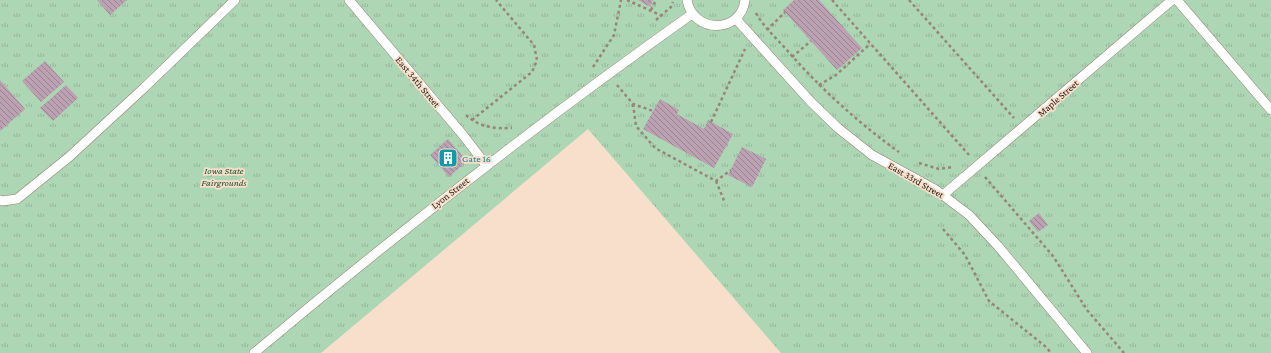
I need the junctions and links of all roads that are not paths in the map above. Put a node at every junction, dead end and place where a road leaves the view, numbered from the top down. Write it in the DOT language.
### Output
graph roads {
  1 [pos="235,0"];
  2 [pos="349,0"];
  3 [pos="687,0"];
  4 [pos="745,0"];
  5 [pos="1172,0"];
  6 [pos="1176,0"];
  7 [pos="692,14"];
  8 [pos="736,18"];
  9 [pos="1271,110"];
  10 [pos="486,165"];
  11 [pos="943,195"];
  12 [pos="0,200"];
  13 [pos="254,353"];
  14 [pos="1086,353"];
  1 -- 12 [label="lane"];
  2 -- 10 [label="lane, East 34th Street"];
  3 -- 7 [label="lane"];
  4 -- 8 [label="lane"];
  5 -- 11 [label="lane, Maple Street"];
  6 -- 9 [label="lane"];
  7 -- 8 [label="lane"];
  7 -- 10 [label="lane, Lyon Street"];
  8 -- 11 [label="lane, East 33rd Street"];
  10 -- 13 [label="lane, Lyon Street"];
  11 -- 14 [label="lane, East 33rd Street"];
}
